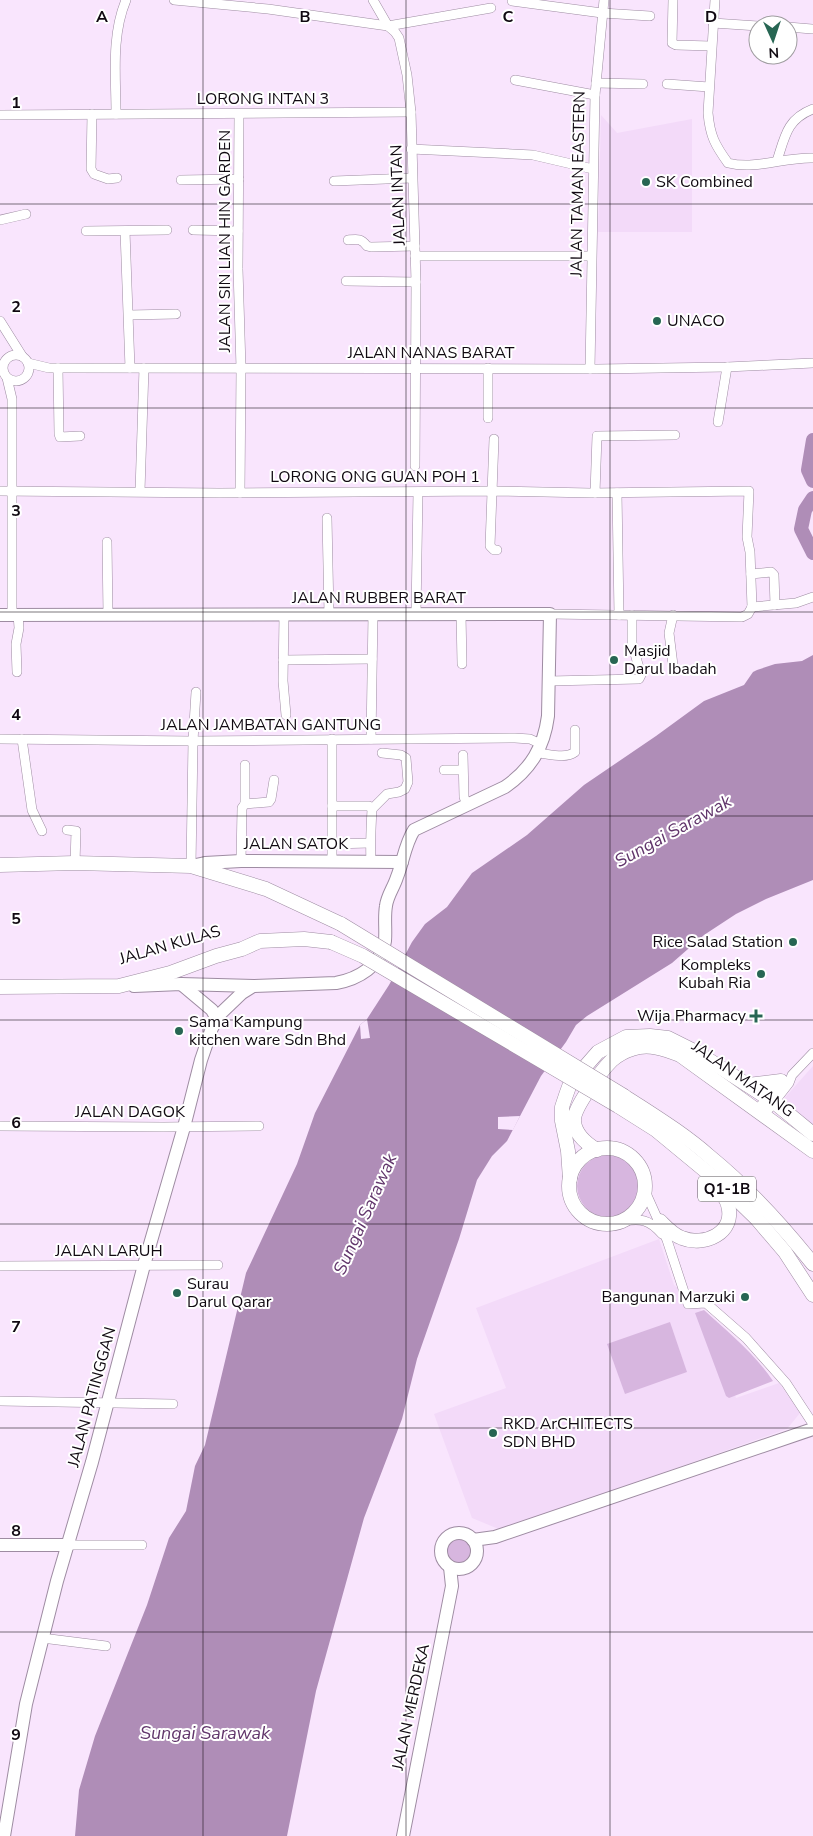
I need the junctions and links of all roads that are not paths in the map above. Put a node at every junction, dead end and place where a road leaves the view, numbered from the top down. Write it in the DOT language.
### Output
graph roads {
  1 [pos="126,0"];
  2 [pos="174,0"];
  3 [pos="373,0"];
  4 [pos="604,0"];
  5 [pos="673,0"];
  6 [pos="715,0"];
  7 [pos="512,1"];
  8 [pos="236,3"];
  9 [pos="491,8"];
  10 [pos="602,12"];
  11 [pos="650,16"];
  12 [pos="713,23"];
  13 [pos="748,25"];
  14 [pos="388,26"];
  15 [pos="798,28"];
  16 [pos="812,29"];
  17 [pos="712,46"];
  18 [pos="515,80"];
  19 [pos="596,83"];
  20 [pos="644,84"];
  21 [pos="667,84"];
  22 [pos="709,87"];
  23 [pos="595,95"];
  24 [pos="813,109"];
  25 [pos="411,112"];
  26 [pos="92,114"];
  27 [pos="116,114"];
  28 [pos="239,114"];
  29 [pos="0,115"];
  30 [pos="411,149"];
  31 [pos="813,158"];
  32 [pos="777,161"];
  33 [pos="593,169"];
  34 [pos="118,178"];
  35 [pos="412,178"];
  36 [pos="181,180"];
  37 [pos="239,180"];
  38 [pos="334,182"];
  39 [pos="26,214"];
  40 [pos="0,220"];
  41 [pos="167,230"];
  42 [pos="194,230"];
  43 [pos="86,231"];
  44 [pos="125,231"];
  45 [pos="238,231"];
  46 [pos="348,240"];
  47 [pos="415,251"];
  48 [pos="591,256"];
  49 [pos="346,282"];
  50 [pos="416,282"];
  51 [pos="176,314"];
  52 [pos="129,315"];
  53 [pos="0,321"];
  54 [pos="11,341"];
  55 [pos="10,356"];
  56 [pos="25,360"];
  57 [pos="813,363"];
  58 [pos="2,364"];
  59 [pos="727,367"];
  60 [pos="53,368"];
  61 [pos="130,368"];
  62 [pos="144,368"];
  63 [pos="240,368"];
  64 [pos="415,368"];
  65 [pos="488,368"];
  66 [pos="590,369"];
  67 [pos="4,375"];
  68 [pos="24,377"];
  69 [pos="12,399"];
  70 [pos="488,418"];
  71 [pos="718,422"];
  72 [pos="675,435"];
  73 [pos="80,436"];
  74 [pos="494,438"];
  75 [pos="415,466"];
  76 [pos="0,491"];
  77 [pos="12,491"];
  78 [pos="140,491"];
  79 [pos="418,492"];
  80 [pos="492,492"];
  81 [pos="240,493"];
  82 [pos="595,493"];
  83 [pos="617,493"];
  84 [pos="327,518"];
  85 [pos="107,542"];
  86 [pos="498,550"];
  87 [pos="752,574"];
  88 [pos="813,597"];
  89 [pos="752,606"];
  90 [pos="775,606"];
  91 [pos="329,614"];
  92 [pos="372,614"];
  93 [pos="416,614"];
  94 [pos="462,614"];
  95 [pos="550,614"];
  96 [pos="10,615"];
  97 [pos="108,615"];
  98 [pos="284,615"];
  99 [pos="619,615"];
  100 [pos="632,615"];
  101 [pos="673,615"];
  102 [pos="372,659"];
  103 [pos="283,660"];
  104 [pos="462,664"];
  105 [pos="673,665"];
  106 [pos="17,672"];
  107 [pos="549,681"];
  108 [pos="196,692"];
  109 [pos="286,715"];
  110 [pos="575,730"];
  111 [pos="0,739"];
  112 [pos="22,739"];
  113 [pos="332,739"];
  114 [pos="371,739"];
  115 [pos="192,741"];
  116 [pos="540,749"];
  117 [pos="382,753"];
  118 [pos="463,755"];
  119 [pos="245,765"];
  120 [pos="444,770"];
  121 [pos="462,770"];
  122 [pos="274,780"];
  123 [pos="245,804"];
  124 [pos="467,805"];
  125 [pos="332,806"];
  126 [pos="372,809"];
  127 [pos="67,830"];
  128 [pos="42,831"];
  129 [pos="370,843"];
  130 [pos="332,844"];
  131 [pos="241,861"];
  132 [pos="332,862"];
  133 [pos="370,862"];
  134 [pos="402,862"];
  135 [pos="75,863"];
  136 [pos="0,864"];
  137 [pos="191,866"];
  138 [pos="260,941"];
  139 [pos="0,980"];
  140 [pos="181,984"];
  141 [pos="119,986"];
  142 [pos="254,986"];
  143 [pos="0,987"];
  144 [pos="217,1019"];
  145 [pos="813,1054"];
  146 [pos="748,1085"];
  147 [pos="779,1090"];
  148 [pos="621,1101"];
  149 [pos="761,1112"];
  150 [pos="0,1126"];
  151 [pos="259,1126"];
  152 [pos="184,1127"];
  153 [pos="813,1134"];
  154 [pos="597,1150"];
  155 [pos="813,1151"];
  156 [pos="699,1165"];
  157 [pos="570,1179"];
  158 [pos="645,1191"];
  159 [pos="621,1221"];
  160 [pos="660,1221"];
  161 [pos="667,1240"];
  162 [pos="813,1264"];
  163 [pos="218,1265"];
  164 [pos="0,1266"];
  165 [pos="144,1266"];
  166 [pos="813,1295"];
  167 [pos="0,1401"];
  168 [pos="107,1404"];
  169 [pos="172,1404"];
  170 [pos="813,1424"];
  171 [pos="813,1429"];
  172 [pos="495,1538"];
  173 [pos="473,1540"];
  174 [pos="0,1545"];
  175 [pos="68,1545"];
  176 [pos="142,1545"];
  177 [pos="476,1554"];
  178 [pos="456,1568"];
  179 [pos="42,1638"];
  180 [pos="106,1646"];
  181 [pos="4,1836"];
  182 [pos="403,1836"];
  1 -- 27 [label="street"];
  2 -- 8 [label="street"];
  3 -- 14 [label="street, JALAN INTAN"];
  4 -- 10 [label="street, JALAN TAMAN EASTERN"];
  5 -- 17 [label="street"];
  6 -- 12 [label="street"];
  7 -- 10 [label="street"];
  8 -- 14 [label="street"];
  9 -- 14 [label="street"];
  10 -- 11 [label="street"];
  10 -- 19 [label="street, JALAN TAMAN EASTERN"];
  12 -- 13 [label="street"];
  12 -- 17 [label="street"];
  14 -- 25 [label="street, JALAN INTAN"];
  15 -- 16 [label="street"];
  17 -- 22 [label="street"];
  18 -- 23 [label="street"];
  19 -- 20 [label="street"];
  19 -- 23 [label="street, JALAN TAMAN EASTERN"];
  21 -- 22 [label="street"];
  22 -- 32 [label="street"];
  23 -- 33 [label="street, JALAN TAMAN EASTERN"];
  24 -- 32 [label="street"];
  25 -- 28 [label="street, LORONG INTAN 3"];
  25 -- 30 [label="street, JALAN INTAN"];
  26 -- 27 [label="street, LORONG INTAN 3"];
  26 -- 29 [label="street, LORONG INTAN 3"];
  26 -- 34 [label="street"];
  27 -- 28 [label="street, LORONG INTAN 3"];
  28 -- 37 [label="street, JALAN SIN LIAN HIN GARDEN"];
  30 -- 33 [label="street"];
  30 -- 35 [label="street, JALAN INTAN"];
  31 -- 32 [label="street"];
  33 -- 48 [label="street, JALAN TAMAN EASTERN"];
  35 -- 38 [label="street"];
  35 -- 47 [label="street, JALAN INTAN"];
  36 -- 37 [label="street"];
  37 -- 45 [label="street, JALAN SIN LIAN HIN GARDEN"];
  39 -- 40 [label="street"];
  41 -- 44 [label="street"];
  42 -- 45 [label="street"];
  43 -- 44 [label="street"];
  44 -- 52 [label="street"];
  45 -- 63 [label="street, JALAN SIN LIAN HIN GARDEN"];
  46 -- 47 [label="street"];
  47 -- 48 [label="street"];
  47 -- 50 [label="street, JALAN INTAN"];
  48 -- 66 [label="street, JALAN TAMAN EASTERN"];
  49 -- 50 [label="street"];
  50 -- 64 [label="street, JALAN INTAN"];
  51 -- 52 [label="street"];
  52 -- 61 [label="street"];
  53 -- 54 [label="street"];
  54 -- 55 [label="street"];
  54 -- 56 [label="street"];
  55 -- 56 [label="street"];
  55 -- 58 [label="street"];
  56 -- 60 [label="street, JALAN NANAS BARAT"];
  56 -- 68 [label="street"];
  57 -- 59 [label="street, JALAN NANAS BARAT"];
  58 -- 67 [label="street"];
  59 -- 66 [label="street, JALAN NANAS BARAT"];
  59 -- 71 [label="street"];
  60 -- 61 [label="street, JALAN NANAS BARAT"];
  60 -- 68 [label="street, JALAN NANAS BARAT"];
  60 -- 73 [label="street"];
  61 -- 62 [label="street, JALAN NANAS BARAT"];
  62 -- 63 [label="street, JALAN NANAS BARAT"];
  62 -- 78 [label="street"];
  63 -- 64 [label="street, JALAN NANAS BARAT"];
  63 -- 81 [label="street, JALAN SIN LIAN HIN GARDEN"];
  64 -- 65 [label="street, JALAN NANAS BARAT"];
  64 -- 75 [label="street, JALAN INTAN"];
  65 -- 66 [label="street, JALAN NANAS BARAT"];
  65 -- 70 [label="street"];
  67 -- 68 [label="street"];
  67 -- 69 [label="street"];
  68 -- 69 [label="street"];
  69 -- 77 [label="street"];
  72 -- 82 [label="street"];
  74 -- 80 [label="street"];
  76 -- 77 [label="street, LORONG ONG GUAN POH 1"];
  77 -- 78 [label="street, LORONG ONG GUAN POH 1"];
  77 -- 96 [label="street"];
  78 -- 81 [label="street, LORONG ONG GUAN POH 1"];
  79 -- 80 [label="street, LORONG ONG GUAN POH 1"];
  79 -- 81 [label="street, LORONG ONG GUAN POH 1"];
  79 -- 93 [label="street"];
  80 -- 82 [label="street, LORONG ONG GUAN POH 1"];
  80 -- 86 [label="street"];
  82 -- 83 [label="street, LORONG ONG GUAN POH 1"];
  83 -- 87 [label="street, LORONG ONG GUAN POH 1"];
  83 -- 99 [label="street"];
  84 -- 91 [label="street"];
  85 -- 97 [label="street"];
  87 -- 89 [label="street"];
  87 -- 90 [label="street"];
  88 -- 90 [label="street"];
  89 -- 90 [label="street"];
  89 -- 101 [label="street, JALAN RUBBER BARAT"];
  91 -- 92 [label="main road, JALAN RUBBER BARAT"];
  91 -- 98 [label="main road, JALAN RUBBER BARAT"];
  92 -- 93 [label="main road, JALAN RUBBER BARAT"];
  92 -- 102 [label="street"];
  93 -- 94 [label="main road, JALAN RUBBER BARAT"];
  94 -- 95 [label="main road, JALAN RUBBER BARAT"];
  94 -- 104 [label="street"];
  95 -- 99 [label="street, JALAN RUBBER BARAT"];
  95 -- 107 [label="main road"];
  96 -- 97 [label="main road, JALAN RUBBER BARAT"];
  96 -- 106 [label="street"];
  97 -- 98 [label="main road, JALAN RUBBER BARAT"];
  98 -- 103 [label="street"];
  99 -- 100 [label="street, JALAN RUBBER BARAT"];
  100 -- 101 [label="street, JALAN RUBBER BARAT"];
  100 -- 107 [label="street"];
  101 -- 105 [label="street"];
  102 -- 103 [label="street"];
  102 -- 114 [label="street"];
  103 -- 109 [label="street"];
  107 -- 116 [label="main road"];
  108 -- 115 [label="street"];
  110 -- 116 [label="street, JALAN JAMBATAN GANTUNG"];
  111 -- 112 [label="street, JALAN JAMBATAN GANTUNG"];
  112 -- 115 [label="street, JALAN JAMBATAN GANTUNG"];
  112 -- 128 [label="street"];
  113 -- 114 [label="street, JALAN JAMBATAN GANTUNG"];
  113 -- 115 [label="street, JALAN JAMBATAN GANTUNG"];
  113 -- 125 [label="street"];
  114 -- 116 [label="street, JALAN JAMBATAN GANTUNG"];
  115 -- 137 [label="street"];
  116 -- 124 [label="main road, JALAN KULAS"];
  117 -- 126 [label="street"];
  118 -- 121 [label="street"];
  119 -- 123 [label="street"];
  120 -- 121 [label="street"];
  121 -- 124 [label="street"];
  122 -- 123 [label="street"];
  123 -- 131 [label="street"];
  124 -- 134 [label="main road, JALAN KULAS"];
  125 -- 126 [label="street"];
  125 -- 130 [label="street"];
  126 -- 129 [label="street"];
  127 -- 135 [label="street"];
  129 -- 130 [label="street"];
  129 -- 133 [label="street"];
  130 -- 132 [label="street"];
  131 -- 132 [label="main road, JALAN SATOK"];
  131 -- 137 [label="main road, JALAN SATOK"];
  132 -- 133 [label="main road, JALAN SATOK"];
  133 -- 134 [label="main road, JALAN SATOK"];
  134 -- 142 [label="main road, JALAN KULAS"];
  135 -- 136 [label="main road, JALAN SATOK"];
  135 -- 137 [label="main road, JALAN SATOK"];
  137 -- 148 [label="main road, JALAN SATOK, bridge"];
  138 -- 139 [label="main road, JALAN KULAS"];
  138 -- 141 [label="main road, JALAN KULAS"];
  138 -- 148 [label="main road, JALAN KULAS, bridge"];
  140 -- 141 [label="main road, JALAN KULAS"];
  140 -- 142 [label="main road, JALAN KULAS"];
  140 -- 144 [label="main road"];
  141 -- 143 [label="main road, JALAN KULAS"];
  142 -- 144 [label="main road, JALAN PATINGGAN"];
  144 -- 152 [label="main road, JALAN PATINGGAN"];
  145 -- 147 [label="street"];
  146 -- 147 [label="main road, JALAN MATANG"];
  146 -- 147 [label="main road"];
  146 -- 157 [label="main road, JALAN MATANG"];
  147 -- 149 [label="street"];
  147 -- 153 [label="main road, JALAN MATANG"];
  148 -- 156 [label="main road, Q1-1B"];
  148 -- 162 [label="main road"];
  149 -- 154 [label="main road, JALAN MATANG"];
  149 -- 155 [label="main road, JALAN MATANG"];
  150 -- 152 [label="street, JALAN DAGOK"];
  151 -- 152 [label="street, JALAN DAGOK"];
  152 -- 165 [label="main road, JALAN PATINGGAN"];
  154 -- 157 [label="main road"];
  154 -- 158 [label="main road"];
  156 -- 160 [label="main road"];
  156 -- 166 [label="main road, Q1-1B"];
  157 -- 159 [label="main road"];
  158 -- 159 [label="main road"];
  158 -- 160 [label="street"];
  159 -- 161 [label="street"];
  160 -- 161 [label="street"];
  161 -- 170 [label="street"];
  163 -- 165 [label="street, JALAN LARUH"];
  164 -- 165 [label="street, JALAN LARUH"];
  165 -- 168 [label="main road, JALAN PATINGGAN"];
  167 -- 168 [label="street"];
  168 -- 169 [label="street"];
  168 -- 175 [label="main road, JALAN PATINGGAN"];
  171 -- 172 [label="main road"];
  172 -- 173 [label="main road"];
  172 -- 177 [label="main road"];
  173 -- 177 [label="main road"];
  173 -- 178 [label="main road"];
  174 -- 175 [label="main road"];
  175 -- 176 [label="street"];
  175 -- 179 [label="main road, JALAN PATINGGAN"];
  177 -- 178 [label="main road"];
  178 -- 182 [label="main road, JALAN MERDEKA"];
  179 -- 180 [label="street"];
  179 -- 181 [label="main road, JALAN PATINGGAN"];
}
